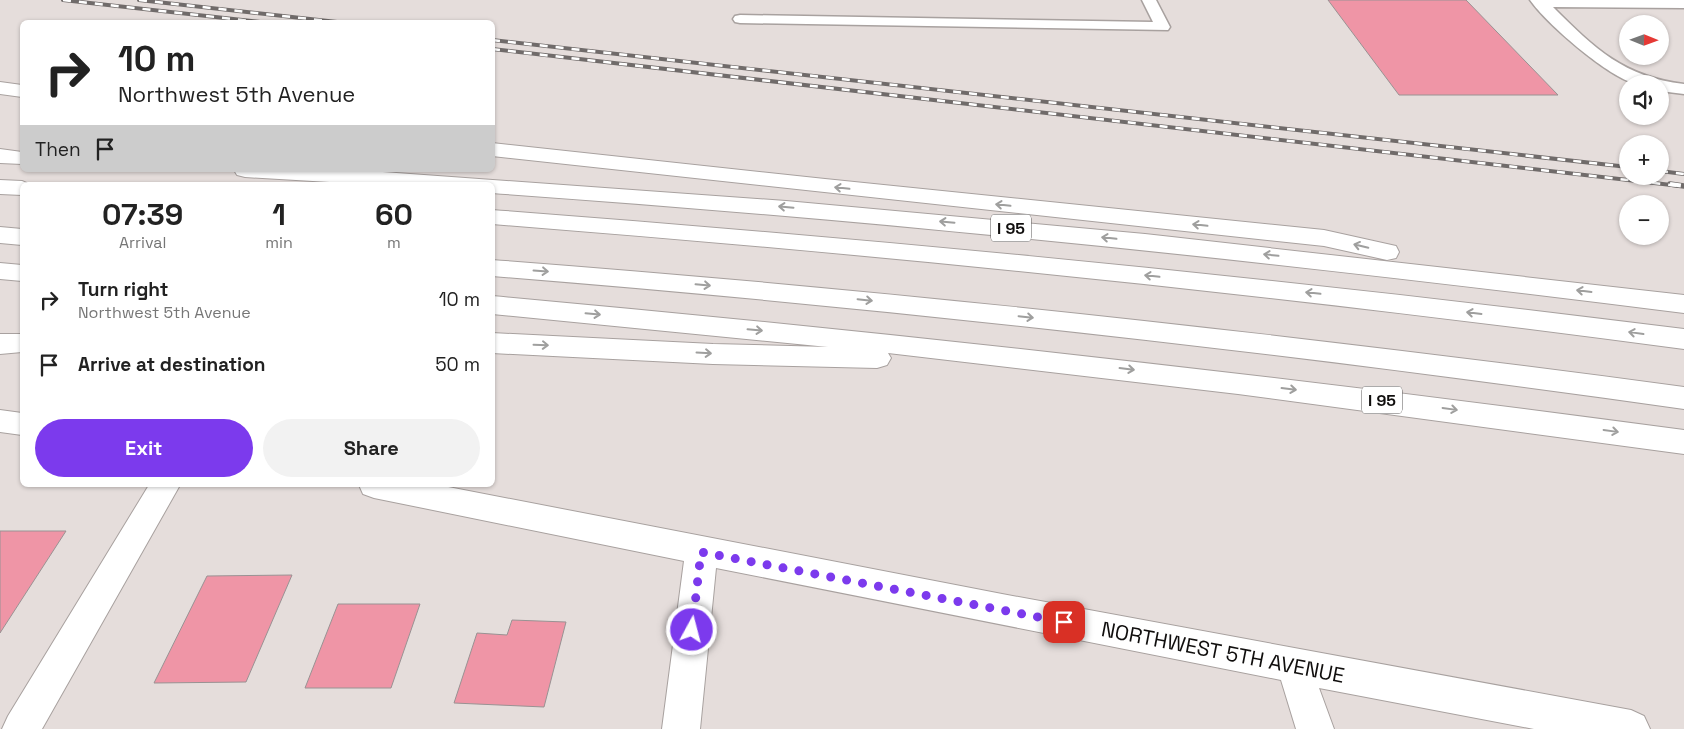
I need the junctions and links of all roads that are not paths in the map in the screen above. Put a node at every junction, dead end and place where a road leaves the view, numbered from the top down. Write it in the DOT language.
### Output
graph roads {
  1 [pos="1149,0"];
  2 [pos="1538,2"];
  3 [pos="1631,2"];
  4 [pos="1684,4"];
  5 [pos="740,19"];
  6 [pos="1628,75"];
  7 [pos="1669,87"];
  8 [pos="0,88"];
  9 [pos="1684,89"];
  10 [pos="20,91"];
  11 [pos="495,148"];
  12 [pos="0,156"];
  13 [pos="20,158"];
  14 [pos="276,172"];
  15 [pos="431,182"];
  16 [pos="495,186"];
  17 [pos="0,187"];
  18 [pos="20,188"];
  19 [pos="495,217"];
  20 [pos="0,235"];
  21 [pos="20,237"];
  22 [pos="495,268"];
  23 [pos="0,271"];
  24 [pos="20,273"];
  25 [pos="1528,284"];
  26 [pos="1684,304"];
  27 [pos="495,305"];
  28 [pos="1684,339"];
  29 [pos="495,343"];
  30 [pos="0,344"];
  31 [pos="20,344"];
  32 [pos="1079,364"];
  33 [pos="1684,398"];
  34 [pos="0,421"];
  35 [pos="20,424"];
  36 [pos="1684,442"];
  37 [pos="164,487"];
  38 [pos="384,487"];
  39 [pos="701,552"];
  40 [pos="1294,666"];
  41 [pos="21,729"];
  42 [pos="681,729"];
  43 [pos="1315,729"];
  44 [pos="1632,729"];
  1 -- 5 [label="lane"];
  2 -- 3 [label="lane"];
  2 -- 6 [label="lane"];
  3 -- 4 [label="lane"];
  7 -- 9 [label="lane"];
  8 -- 10 [label="main road"];
  25 -- 11 [label="main road, one-way"];
  12 -- 13 [label="main road"];
  15 -- 14 [label="main road, I 95, one-way"];
  25 -- 16 [label="main road, I 95, one-way"];
  17 -- 18 [label="main road"];
  28 -- 19 [label="main road, one-way"];
  20 -- 21 [label="main road"];
  22 -- 33 [label="main road, one-way"];
  23 -- 24 [label="main road"];
  26 -- 25 [label="main road, I 95, one-way"];
  27 -- 32 [label="main road, I 95, one-way"];
  29 -- 32 [label="main road, one-way"];
  30 -- 31 [label="main road"];
  32 -- 36 [label="main road, I 95, one-way"];
  34 -- 35 [label="main road"];
  37 -- 41 [label="main road"];
  38 -- 39 [label="main road, NORTHWEST 5TH AVENUE"];
  39 -- 40 [label="main road, NORTHWEST 5TH AVENUE"];
  39 -- 42 [label="main road"];
  40 -- 43 [label="main road"];
  40 -- 44 [label="main road, NORTHWEST 5TH AVENUE"];
}
